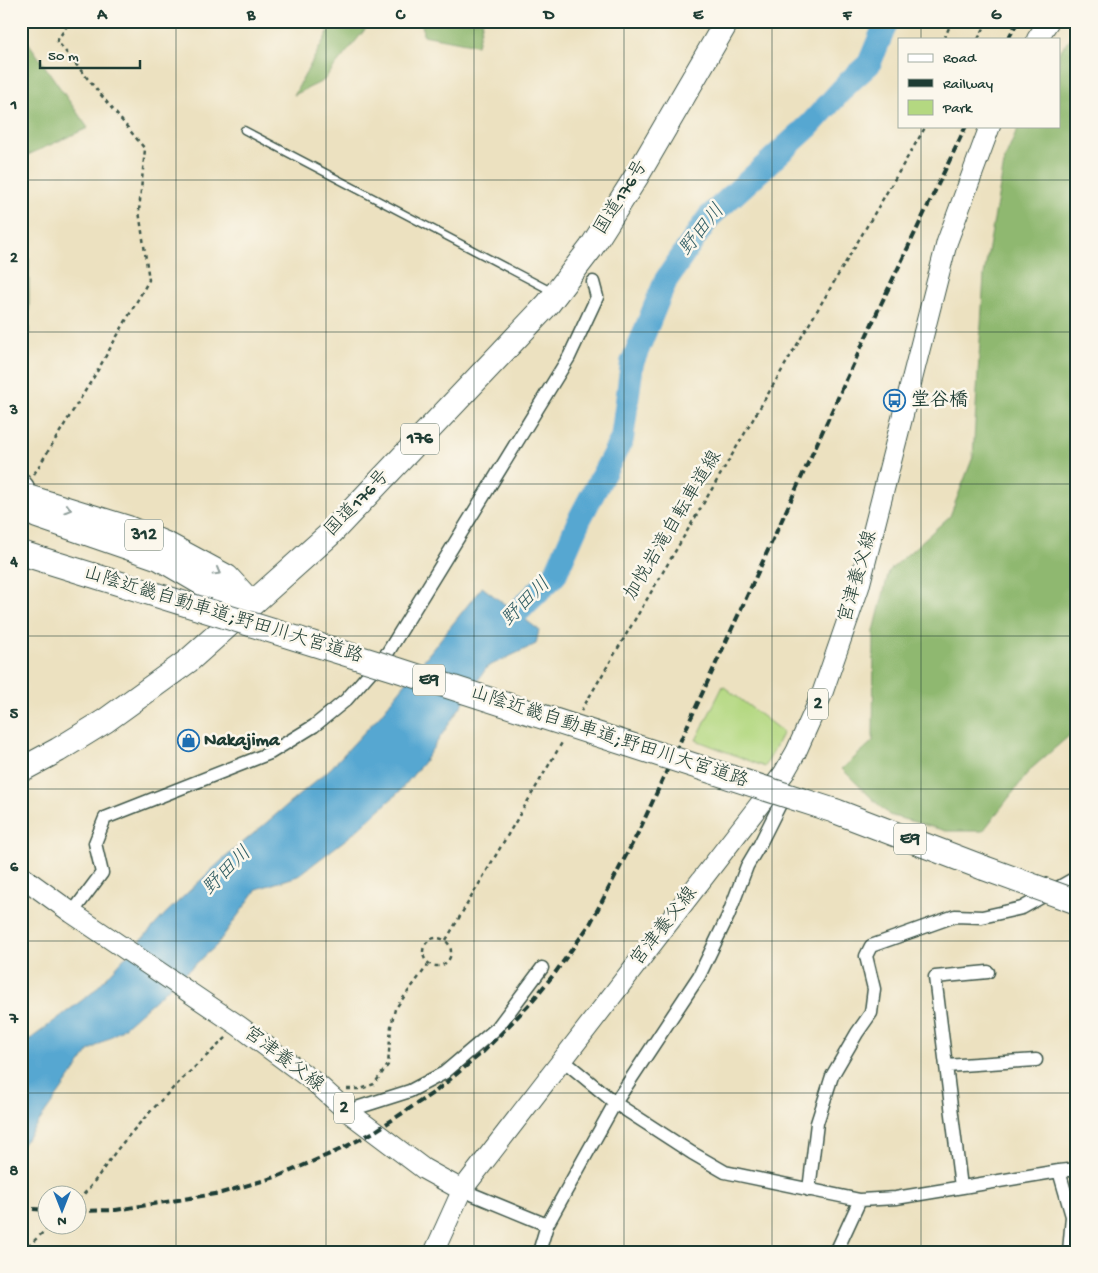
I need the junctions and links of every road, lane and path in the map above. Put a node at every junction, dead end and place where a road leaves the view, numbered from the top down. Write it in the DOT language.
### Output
graph roads {
  1 [pos="70,21"];
  2 [pos="727,21"];
  3 [pos="952,21"];
  4 [pos="988,21"];
  5 [pos="1049,21"];
  6 [pos="944,38"];
  7 [pos="979,38"];
  8 [pos="1039,38"];
  9 [pos="925,128"];
  10 [pos="989,128"];
  11 [pos="244,130"];
  12 [pos="593,282"];
  13 [pos="556,294"];
  14 [pos="23,491"];
  15 [pos="21,553"];
  16 [pos="252,604"];
  17 [pos="576,718"];
  18 [pos="566,736"];
  19 [pos="21,770"];
  20 [pos="784,773"];
  21 [pos="21,876"];
  22 [pos="1077,877"];
  23 [pos="1077,902"];
  24 [pos="77,916"];
  25 [pos="446,940"];
  26 [pos="428,965"];
  27 [pos="542,968"];
  28 [pos="988,972"];
  29 [pos="232,1026"];
  30 [pos="563,1060"];
  31 [pos="1036,1060"];
  32 [pos="946,1066"];
  33 [pos="343,1089"];
  34 [pos="615,1103"];
  35 [pos="347,1111"];
  36 [pos="1077,1169"];
  37 [pos="1059,1171"];
  38 [pos="961,1187"];
  39 [pos="88,1189"];
  40 [pos="462,1190"];
  41 [pos="809,1190"];
  42 [pos="860,1200"];
  43 [pos="547,1224"];
  44 [pos="39,1236"];
  45 [pos="22,1252"];
  46 [pos="434,1252"];
  47 [pos="539,1252"];
  48 [pos="836,1252"];
  49 [pos="1069,1252"];
  1 -- 14 [label="path"];
  2 -- 13 [label="highway, 国道176号 / 176"];
  3 -- 6 [label="path"];
  4 -- 7 [label="path"];
  5 -- 8 [label="main road"];
  9 -- 17 [label="path, 加悦岩滝自転車道線"];
  10 -- 20 [label="main road, 宮津養父線 / 2"];
  11 -- 13 [label="lane"];
  12 -- 24 [label="street"];
  13 -- 16 [label="highway, 国道176号 / 176"];
  14 -- 16 [label="highway, 312"];
  15 -- 23 [label="highway, 山陰近畿自動車道;野田川大宮道路 / E9, bridge"];
  16 -- 19 [label="highway, 国道176号 / 176"];
  18 -- 25 [label="path"];
  20 -- 30 [label="main road, 宮津養父線 / 2"];
  20 -- 34 [label="street"];
  21 -- 24 [label="main road, 宮津養父線 / 2"];
  22 -- 41 [label="street"];
  24 -- 29 [label="main road, 宮津養父線 / 2"];
  25 -- 26 [label="path"];
  25 -- 26 [label="path"];
  26 -- 33 [label="path"];
  27 -- 35 [label="street"];
  28 -- 32 [label="street"];
  29 -- 35 [label="main road, 宮津養父線 / 2"];
  29 -- 39 [label="path"];
  30 -- 34 [label="street"];
  30 -- 40 [label="main road, 宮津養父線 / 2"];
  31 -- 32 [label="street"];
  32 -- 38 [label="street"];
  34 -- 41 [label="street"];
  34 -- 43 [label="street"];
  35 -- 40 [label="main road, 宮津養父線 / 2"];
  36 -- 37 [label="street"];
  37 -- 38 [label="street"];
  37 -- 49 [label="street"];
  38 -- 42 [label="street"];
  40 -- 43 [label="street"];
  40 -- 46 [label="main road"];
  41 -- 42 [label="street"];
  42 -- 48 [label="street"];
  43 -- 47 [label="street"];
  44 -- 45 [label="path"];
}
